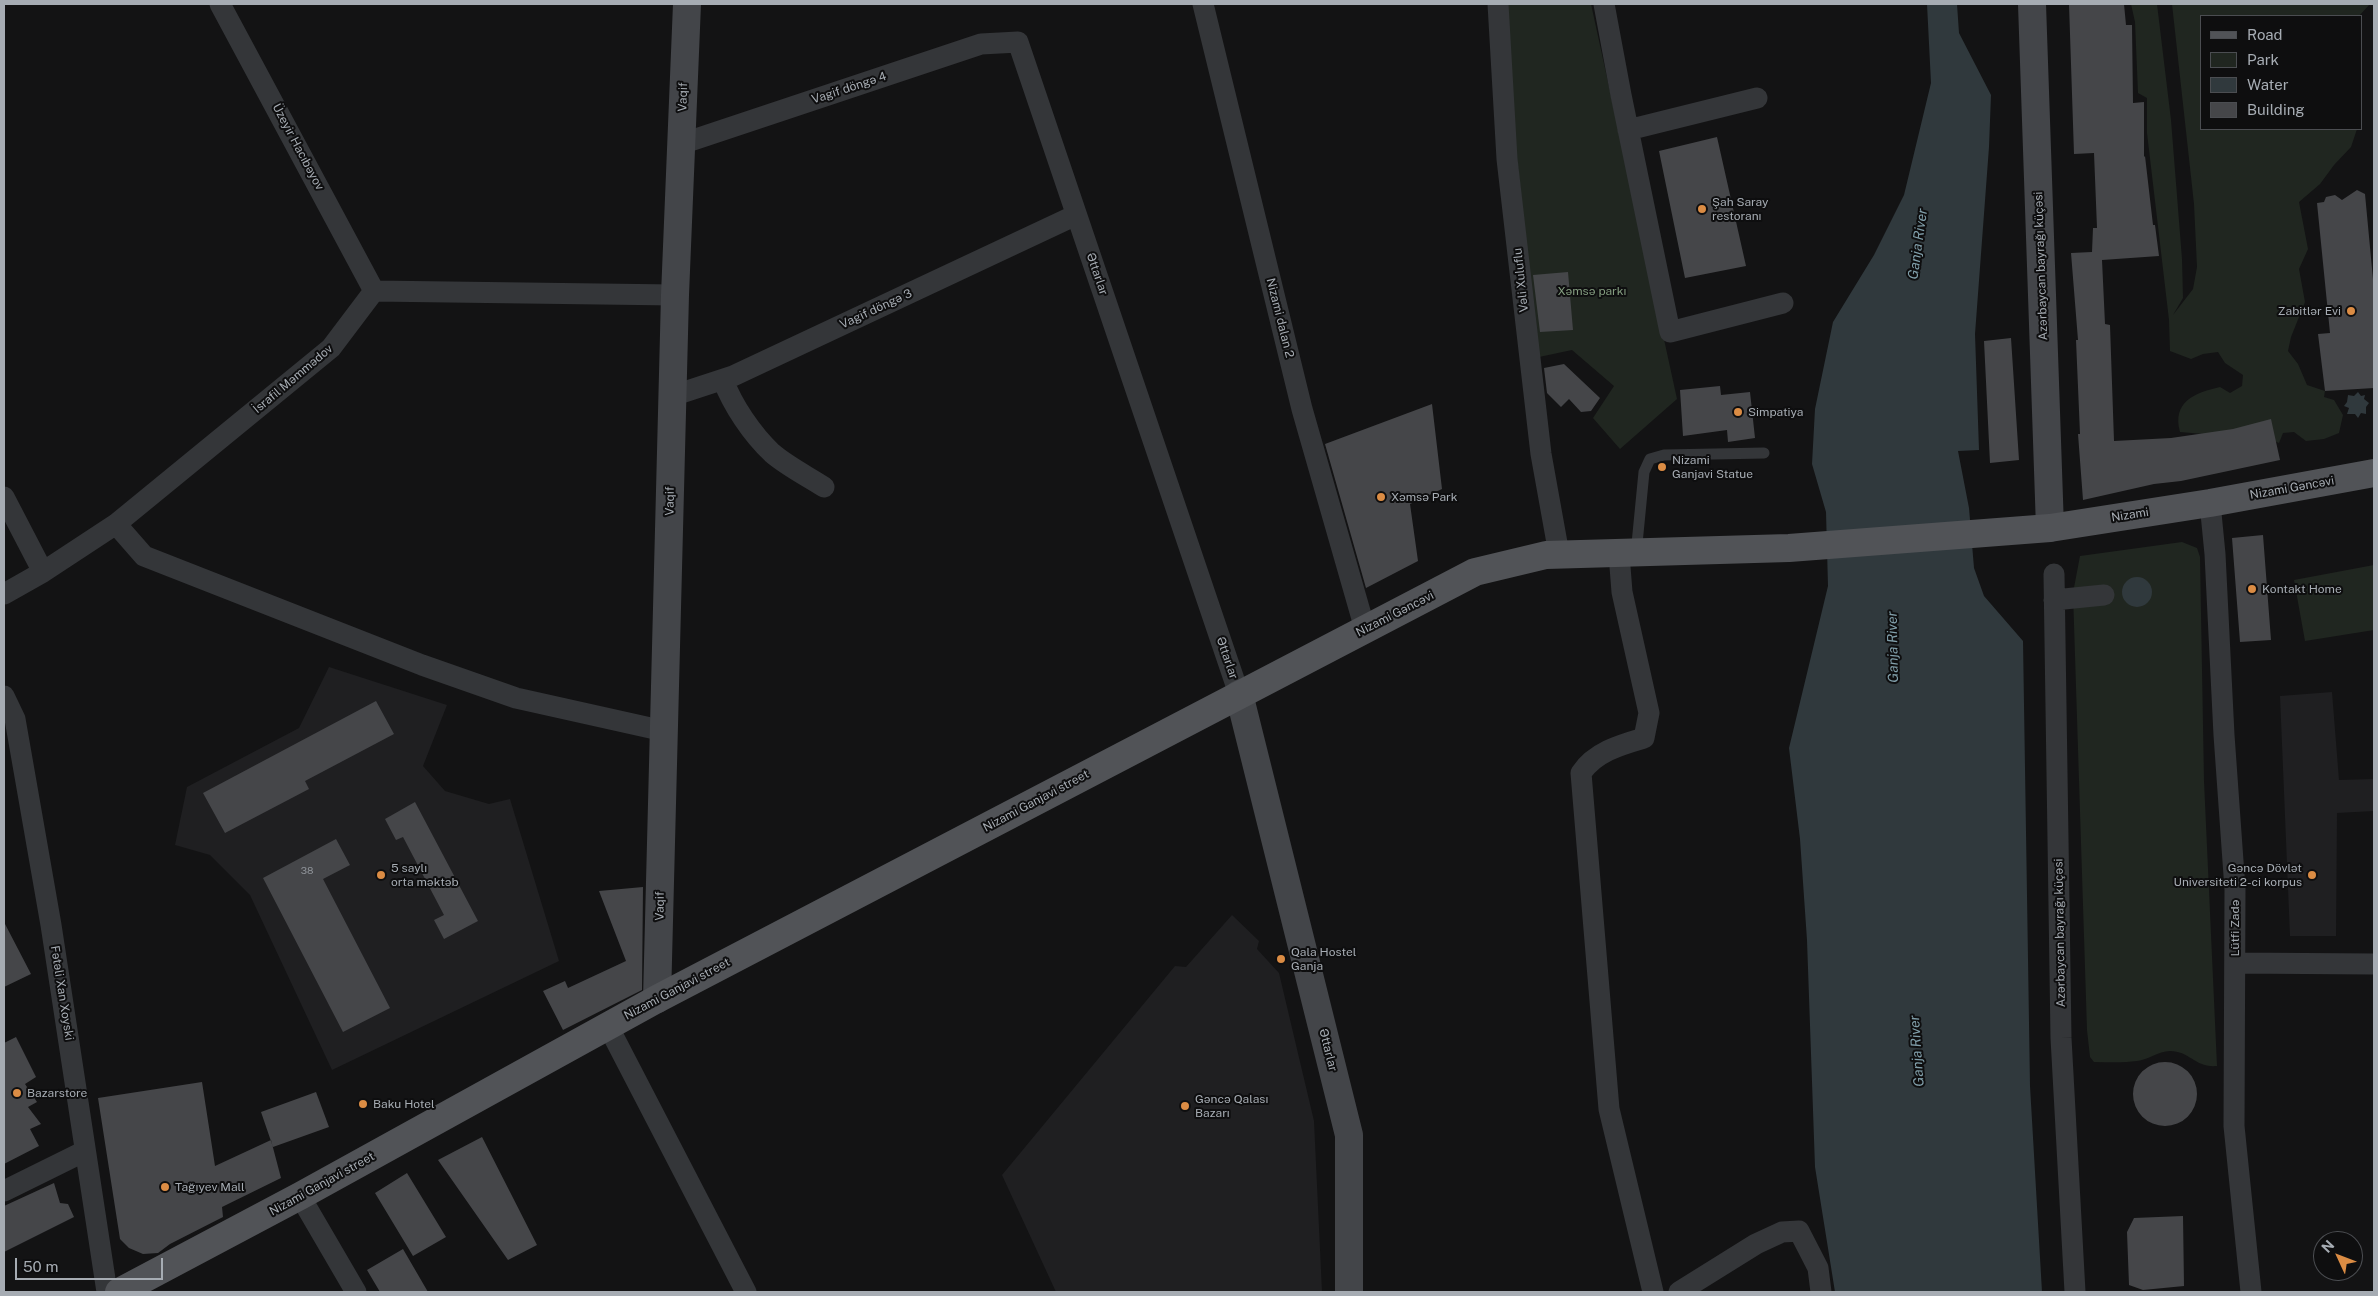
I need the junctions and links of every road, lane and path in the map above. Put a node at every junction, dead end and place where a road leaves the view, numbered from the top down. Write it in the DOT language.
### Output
graph roads {
  1 [pos="220,4"];
  2 [pos="687,4"];
  3 [pos="1203,4"];
  4 [pos="1498,4"];
  5 [pos="1604,4"];
  6 [pos="2032,4"];
  7 [pos="1018,42"];
  8 [pos="1757,98"];
  9 [pos="1628,130"];
  10 [pos="681,144"];
  11 [pos="1076,215"];
  12 [pos="374,291"];
  13 [pos="675,296"];
  14 [pos="1783,303"];
  15 [pos="723,380"];
  16 [pos="672,396"];
  17 [pos="1764,453"];
  18 [pos="2374,473"];
  19 [pos="824,487"];
  20 [pos="4,497"];
  21 [pos="2210,503"];
  22 [pos="116,524"];
  23 [pos="2050,528"];
  24 [pos="1559,554"];
  25 [pos="1628,554"];
  26 [pos="43,572"];
  27 [pos="2054,574"];
  28 [pos="4,594"];
  29 [pos="2104,595"];
  30 [pos="2054,600"];
  31 [pos="1365,629"];
  32 [pos="1239,694"];
  33 [pos="4,696"];
  34 [pos="664,731"];
  35 [pos="2235,963"];
  36 [pos="2374,964"];
  37 [pos="657,999"];
  38 [pos="608,1026"];
  39 [pos="86,1151"];
  40 [pos="4,1191"];
  41 [pos="300,1196"];
  42 [pos="107,1292"];
  43 [pos="119,1292"];
  44 [pos="356,1292"];
  45 [pos="746,1292"];
  46 [pos="1349,1292"];
  47 [pos="1652,1292"];
  48 [pos="1679,1292"];
  49 [pos="1821,1292"];
  50 [pos="2075,1292"];
  51 [pos="2251,1292"];
  1 -- 12 [label="street, Üzeyir Hacıbəyov"];
  2 -- 10 [label="street, Vaqif"];
  3 -- 31 [label="street, Nizami dalan 2"];
  4 -- 24 [label="street, Vəli Xuluflu"];
  5 -- 9 [label="street"];
  6 -- 23 [label="street, Azərbaycan bayrağı küçəsi"];
  7 -- 10 [label="street, Vagif döngə 4"];
  7 -- 11 [label="street, Əttarlar"];
  8 -- 9 [label="street"];
  9 -- 14 [label="street"];
  10 -- 13 [label="street, Vaqif"];
  11 -- 15 [label="street, Vagif döngə 3"];
  11 -- 32 [label="street, Əttarlar"];
  12 -- 13 [label="street"];
  12 -- 22 [label="street, İsrafil Məmmədov"];
  13 -- 16 [label="street, Vaqif"];
  15 -- 16 [label="street, Vagif döngə 3"];
  15 -- 19 [label="street"];
  16 -- 34 [label="street, Vaqif"];
  17 -- 25 [label="lane"];
  18 -- 21 [label="main road, Nizami Gəncəvi"];
  20 -- 26 [label="street"];
  21 -- 23 [label="main road, Nizami"];
  21 -- 35 [label="street, Lütfi Zadə"];
  22 -- 26 [label="street, İsrafil Məmmədov"];
  22 -- 34 [label="street"];
  23 -- 25 [label="main road, Nizami"];
  24 -- 25 [label="main road, Nizami Gəncəvi"];
  24 -- 31 [label="main road, Nizami Gəncəvi"];
  25 -- 47 [label="street"];
  26 -- 28 [label="street, İsrafil Məmmədov"];
  27 -- 30 [label="street, Azərbaycan bayrağı küçəsi"];
  29 -- 30 [label="street"];
  30 -- 50 [label="street, Azərbaycan bayrağı küçəsi"];
  31 -- 32 [label="main road, Nizami Gəncəvi"];
  32 -- 37 [label="main road, Nizami Ganjavi street"];
  32 -- 46 [label="street, Əttarlar"];
  33 -- 39 [label="street, Fətəli Xan Xoyski"];
  34 -- 37 [label="street, Vaqif"];
  35 -- 36 [label="street"];
  35 -- 51 [label="street, Lütfi Zadə"];
  37 -- 38 [label="main road, Nizami Ganjavi street"];
  38 -- 41 [label="main road, Nizami Ganjavi street"];
  38 -- 45 [label="street"];
  39 -- 40 [label="street"];
  39 -- 42 [label="street, Fətəli Xan Xoyski"];
  41 -- 43 [label="main road, Nizami Ganjavi street"];
  41 -- 44 [label="street"];
  48 -- 49 [label="street"];
}
